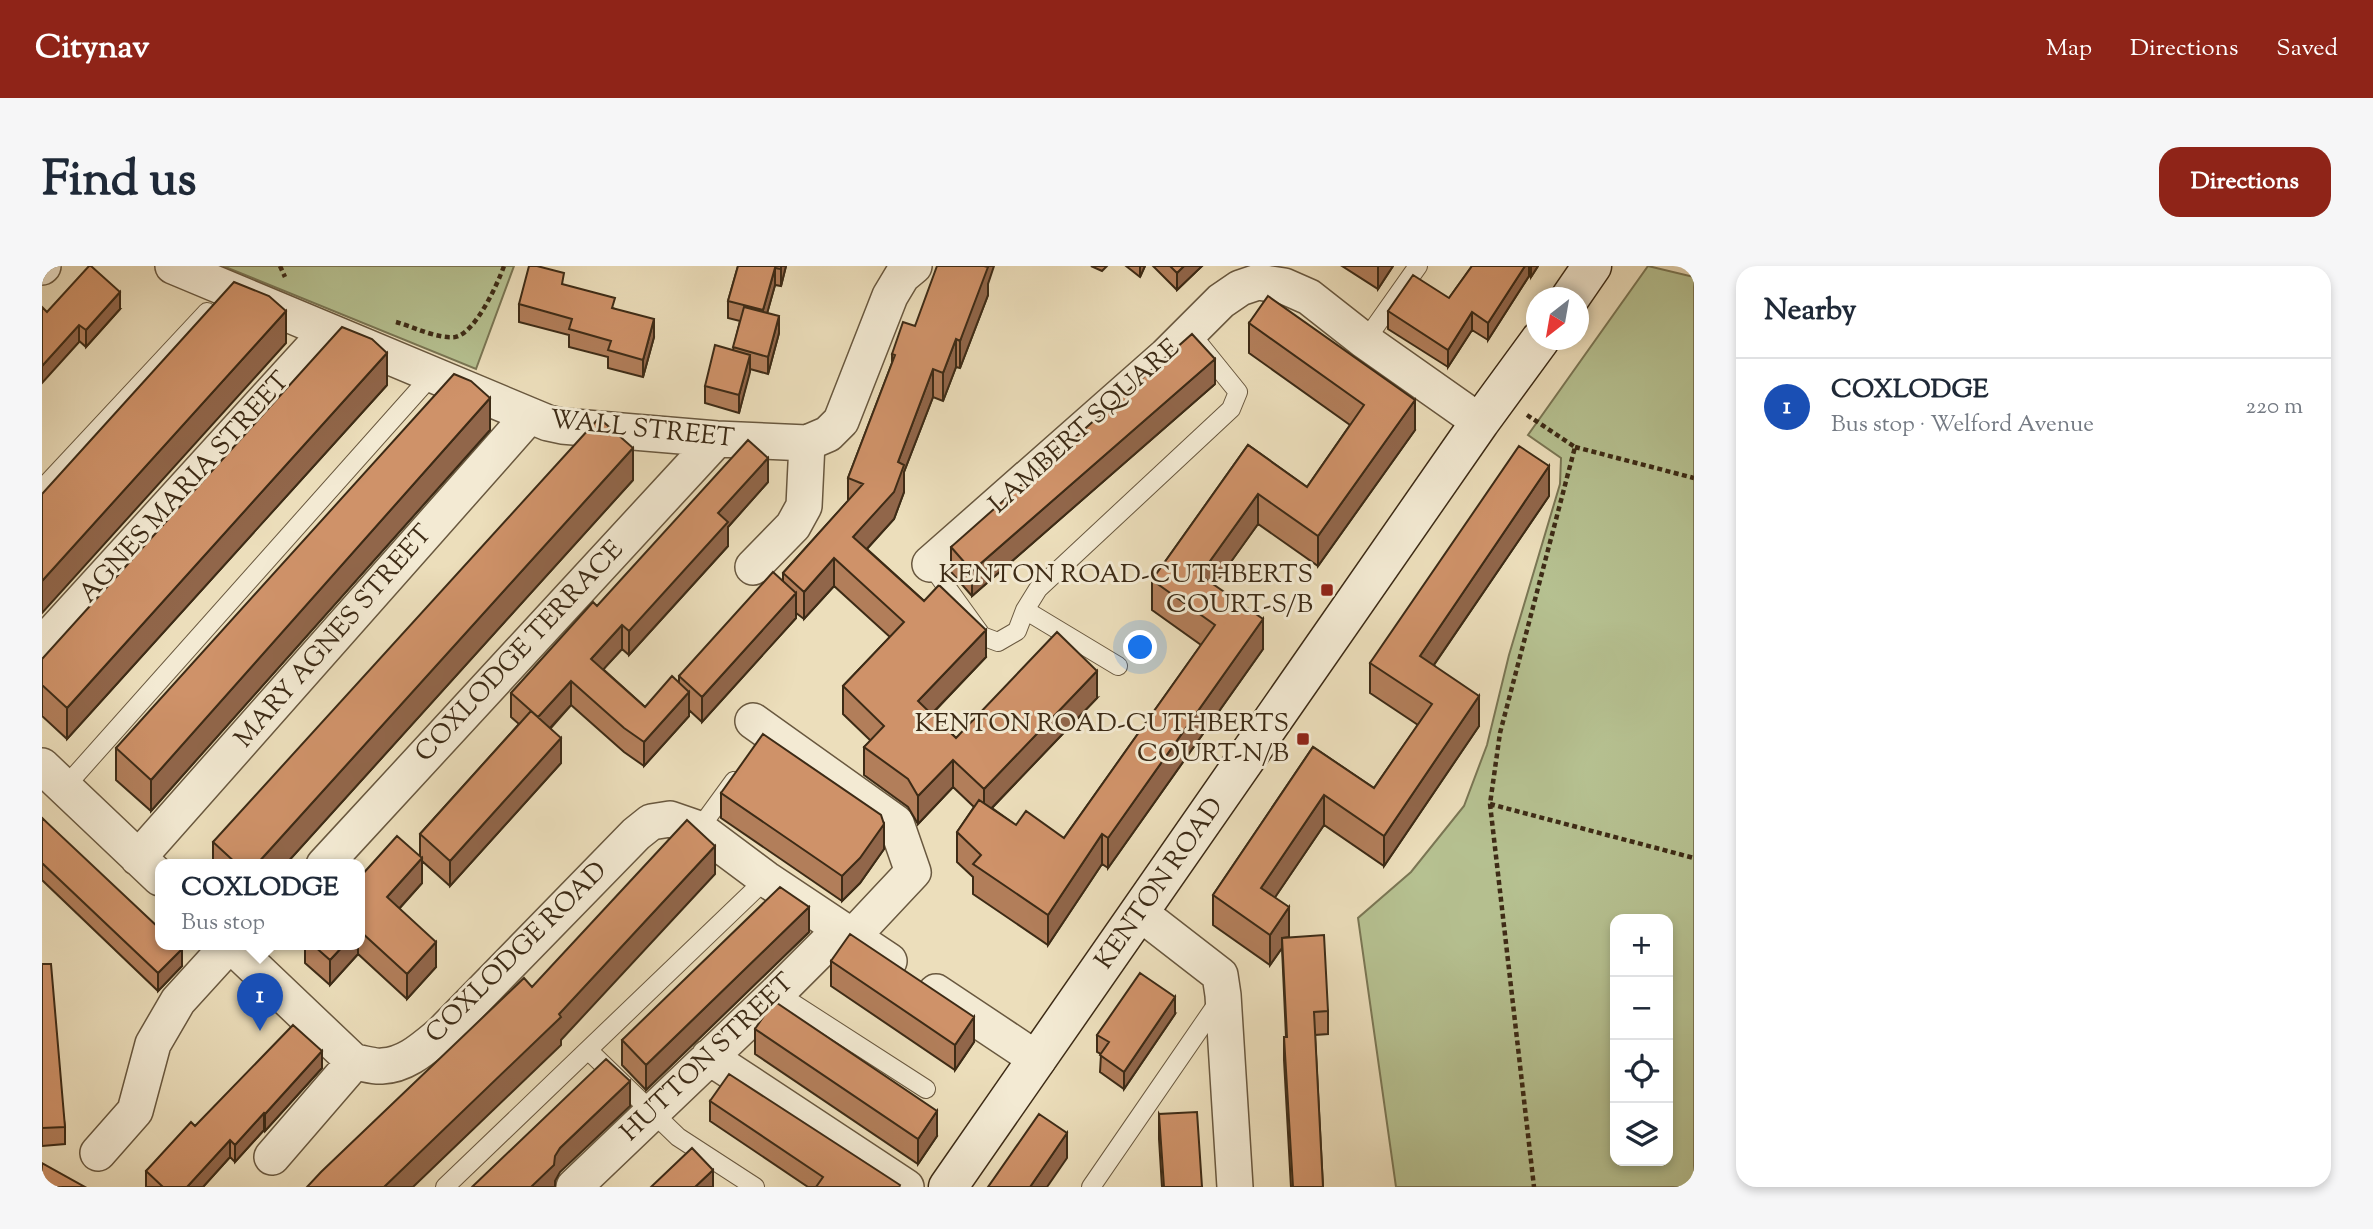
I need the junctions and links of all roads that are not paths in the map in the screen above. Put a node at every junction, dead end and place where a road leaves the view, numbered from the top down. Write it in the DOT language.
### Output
graph roads {
  1 [pos="173,266"];
  2 [pos="914,266"];
  3 [pos="1418,266"];
  4 [pos="1592,266"];
  5 [pos="1578,287"];
  6 [pos="229,289"];
  7 [pos="328,331"];
  8 [pos="1190,333"];
  9 [pos="1365,341"];
  10 [pos="1533,350"];
  11 [pos="432,374"];
  12 [pos="1490,408"];
  13 [pos="529,416"];
  14 [pos="717,439"];
  15 [pos="807,443"];
  16 [pos="42,489"];
  17 [pos="930,564"];
  18 [pos="753,567"];
  19 [pos="1025,610"];
  20 [pos="42,645"];
  21 [pos="1118,666"];
  22 [pos="761,732"];
  23 [pos="745,765"];
  24 [pos="53,777"];
  25 [pos="685,824"];
  26 [pos="157,859"];
  27 [pos="330,859"];
  28 [pos="149,868"];
  29 [pos="766,880"];
  30 [pos="1140,913"];
  31 [pos="846,933"];
  32 [pos="234,950"];
  33 [pos="240,950"];
  34 [pos="777,993"];
  35 [pos="1223,995"];
  36 [pos="588,1050"];
  37 [pos="709,1057"];
  38 [pos="1038,1060"];
  39 [pos="354,1062"];
  40 [pos="926,1089"];
  41 [pos="652,1112"];
  42 [pos="98,1153"];
  43 [pos="272,1157"];
  44 [pos="445,1187"];
  45 [pos="574,1187"];
  46 [pos="755,1187"];
  47 [pos="906,1187"];
  48 [pos="948,1187"];
  49 [pos="1091,1187"];
  50 [pos="1235,1187"];
  1 -- 6 [label="street, WALL STREET"];
  2 -- 15 [label="street"];
  3 -- 9 [label="lane"];
  4 -- 5 [label="street"];
  6 -- 7 [label="street, WALL STREET"];
  6 -- 16 [label="lane"];
  7 -- 11 [label="street, WALL STREET"];
  7 -- 20 [label="street, AGNES MARIA STREET"];
  8 -- 9 [label="street, LAMBERT SQUARE"];
  8 -- 17 [label="street, LAMBERT SQUARE"];
  8 -- 19 [label="lane"];
  9 -- 12 [label="street"];
  10 -- 12 [label="street, KENTON ROAD"];
  11 -- 13 [label="street, WALL STREET"];
  11 -- 24 [label="lane"];
  12 -- 30 [label="street, KENTON ROAD"];
  13 -- 14 [label="street, WALL STREET"];
  13 -- 26 [label="street, MARY AGNES STREET"];
  14 -- 15 [label="street, WALL STREET"];
  14 -- 27 [label="street, COXLODGE TERRACE"];
  15 -- 18 [label="street"];
  17 -- 19 [label="lane"];
  19 -- 21 [label="lane"];
  22 -- 31 [label="street, HUTTON STREET"];
  23 -- 25 [label="lane"];
  24 -- 28 [label="street"];
  25 -- 29 [label="street"];
  25 -- 39 [label="street, COXLODGE ROAD"];
  29 -- 31 [label="street"];
  29 -- 36 [label="lane"];
  30 -- 35 [label="street"];
  30 -- 38 [label="street, KENTON ROAD"];
  31 -- 34 [label="street, HUTTON STREET"];
  31 -- 38 [label="street"];
  32 -- 42 [label="street"];
  33 -- 39 [label="street"];
  34 -- 37 [label="street, HUTTON STREET"];
  34 -- 40 [label="lane"];
  35 -- 49 [label="lane"];
  35 -- 50 [label="street"];
  36 -- 41 [label="lane"];
  36 -- 44 [label="lane"];
  37 -- 41 [label="street, HUTTON STREET"];
  37 -- 47 [label="street"];
  38 -- 48 [label="street, KENTON ROAD"];
  39 -- 43 [label="street"];
  41 -- 45 [label="street, HUTTON STREET"];
  41 -- 46 [label="lane"];
}
